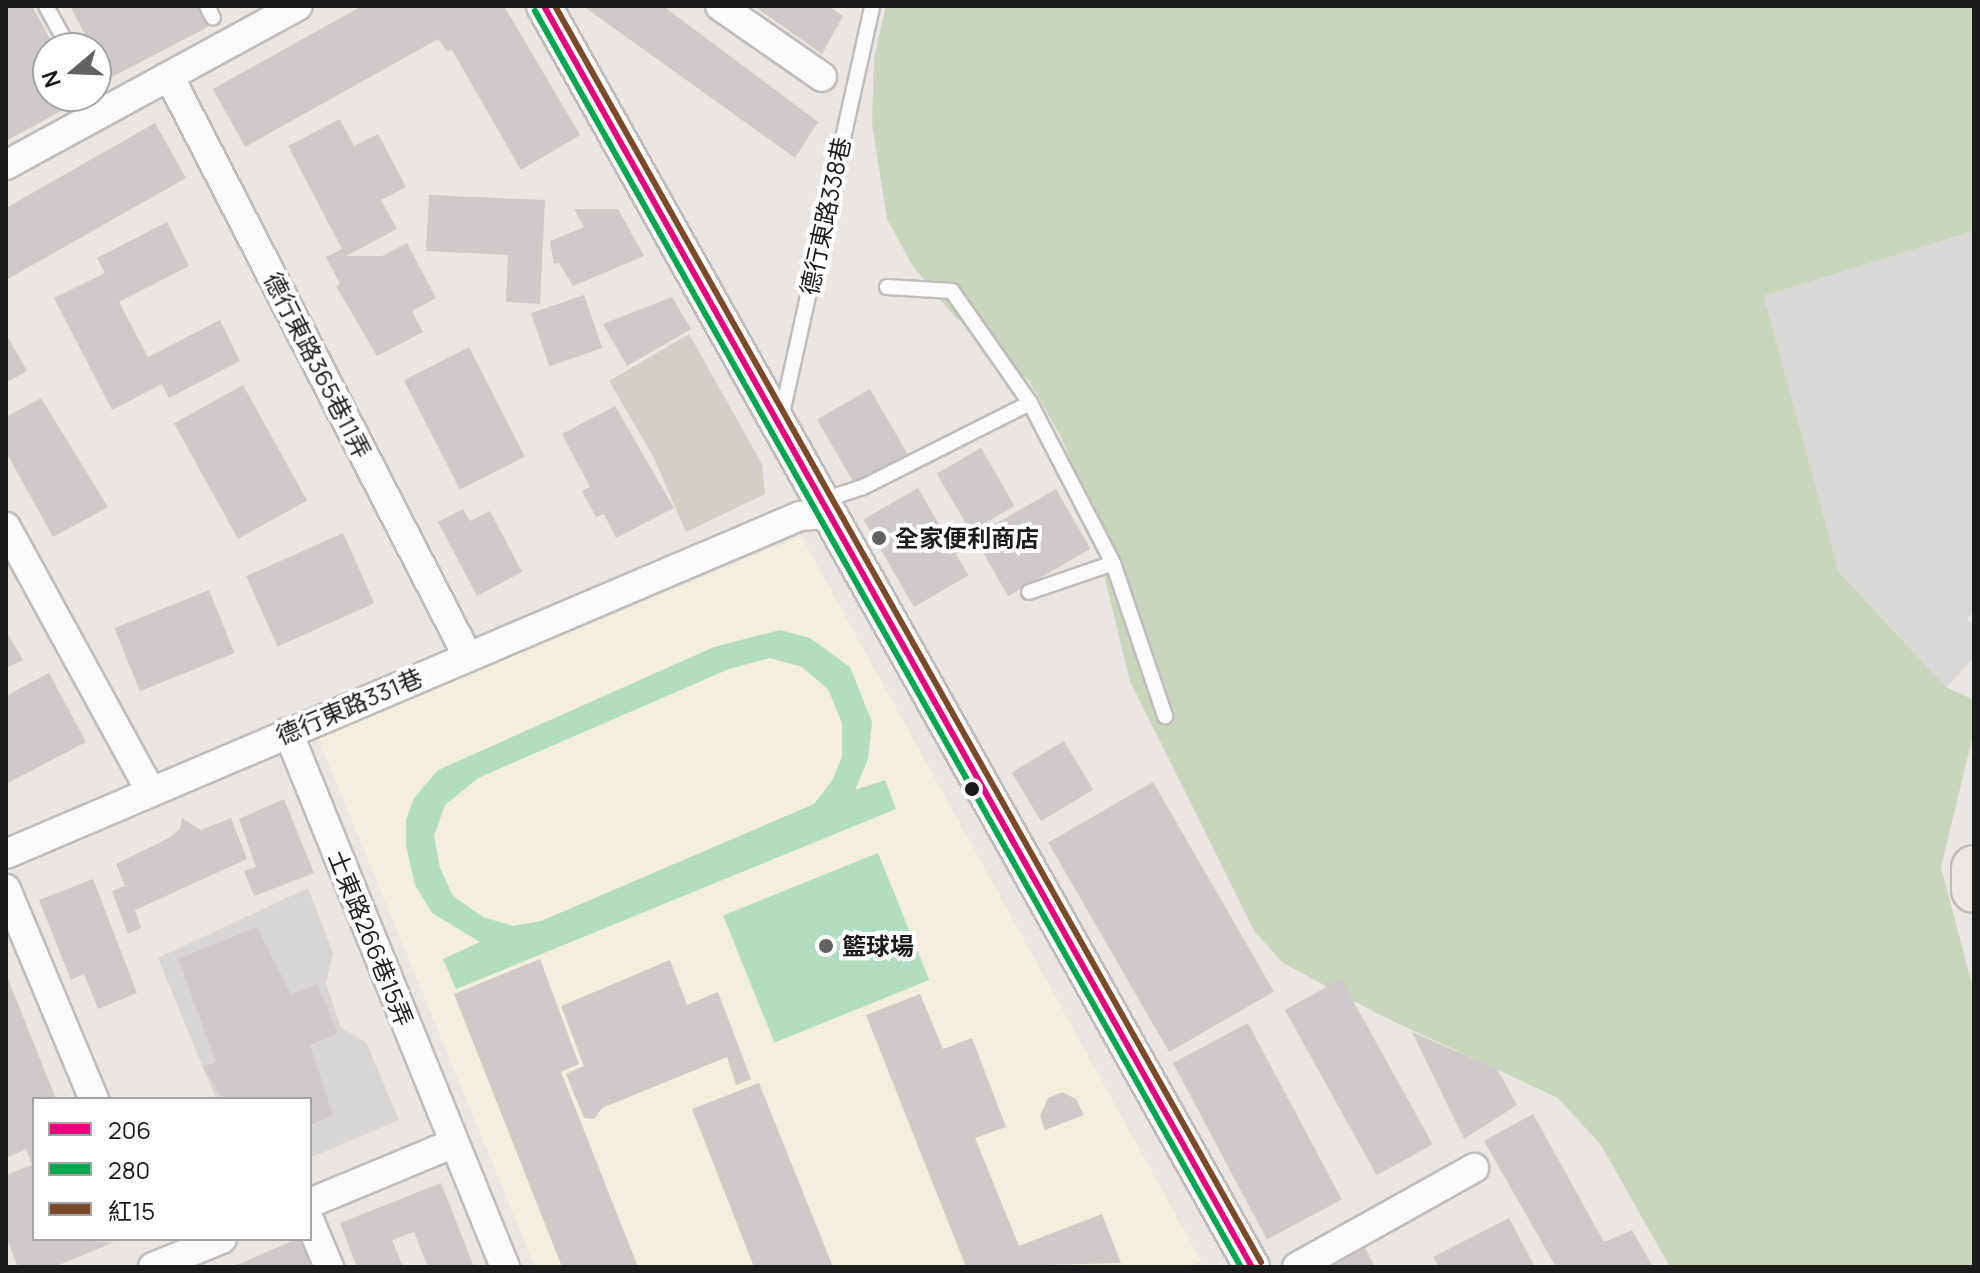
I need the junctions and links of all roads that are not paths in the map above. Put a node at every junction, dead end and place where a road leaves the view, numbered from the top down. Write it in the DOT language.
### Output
graph roads {
  1 [pos="46,6"];
  2 [pos="298,6"];
  3 [pos="544,6"];
  4 [pos="720,6"];
  5 [pos="872,6"];
  6 [pos="60,32"];
  7 [pos="169,76"];
  8 [pos="822,77"];
  9 [pos="6,165"];
  10 [pos="887,287"];
  11 [pos="1030,403"];
  12 [pos="779,426"];
  13 [pos="824,508"];
  14 [pos="6,527"];
  15 [pos="1113,563"];
  16 [pos="1029,592"];
  17 [pos="467,655"];
  18 [pos="1165,716"];
  19 [pos="288,732"];
  20 [pos="151,792"];
  21 [pos="6,854"];
  22 [pos="1974,868"];
  23 [pos="6,889"];
  24 [pos="1974,890"];
  25 [pos="93,1097"];
  26 [pos="454,1143"];
  27 [pos="1474,1168"];
  28 [pos="312,1202"];
  29 [pos="312,1227"];
  30 [pos="216,1241"];
  31 [pos="159,1259"];
  32 [pos="329,1267"];
  33 [pos="505,1267"];
  34 [pos="1252,1267"];
  35 [pos="1297,1267"];
  1 -- 6 [label="lane"];
  2 -- 7 [label="street"];
  3 -- 12 [label="street"];
  4 -- 8 [label="street"];
  5 -- 12 [label="lane, 德行東路338巷"];
  7 -- 9 [label="street"];
  7 -- 17 [label="street, 德行東路365巷11弄"];
  10 -- 11 [label="lane"];
  11 -- 13 [label="lane"];
  11 -- 15 [label="lane"];
  12 -- 13 [label="street"];
  13 -- 17 [label="street, 德行東路331巷"];
  13 -- 34 [label="street"];
  14 -- 20 [label="street"];
  15 -- 16 [label="lane"];
  15 -- 18 [label="lane"];
  17 -- 19 [label="street, 德行東路331巷"];
  19 -- 20 [label="street, 德行東路331巷"];
  19 -- 26 [label="street, 士東路266巷15弄"];
  20 -- 21 [label="street, 德行東路331巷"];
  22 -- 24 [label="main road"];
  23 -- 25 [label="street"];
  26 -- 28 [label="street"];
  26 -- 33 [label="street, 士東路266巷15弄"];
  27 -- 35 [label="street"];
  29 -- 32 [label="street"];
  30 -- 31 [label="street"];
}
